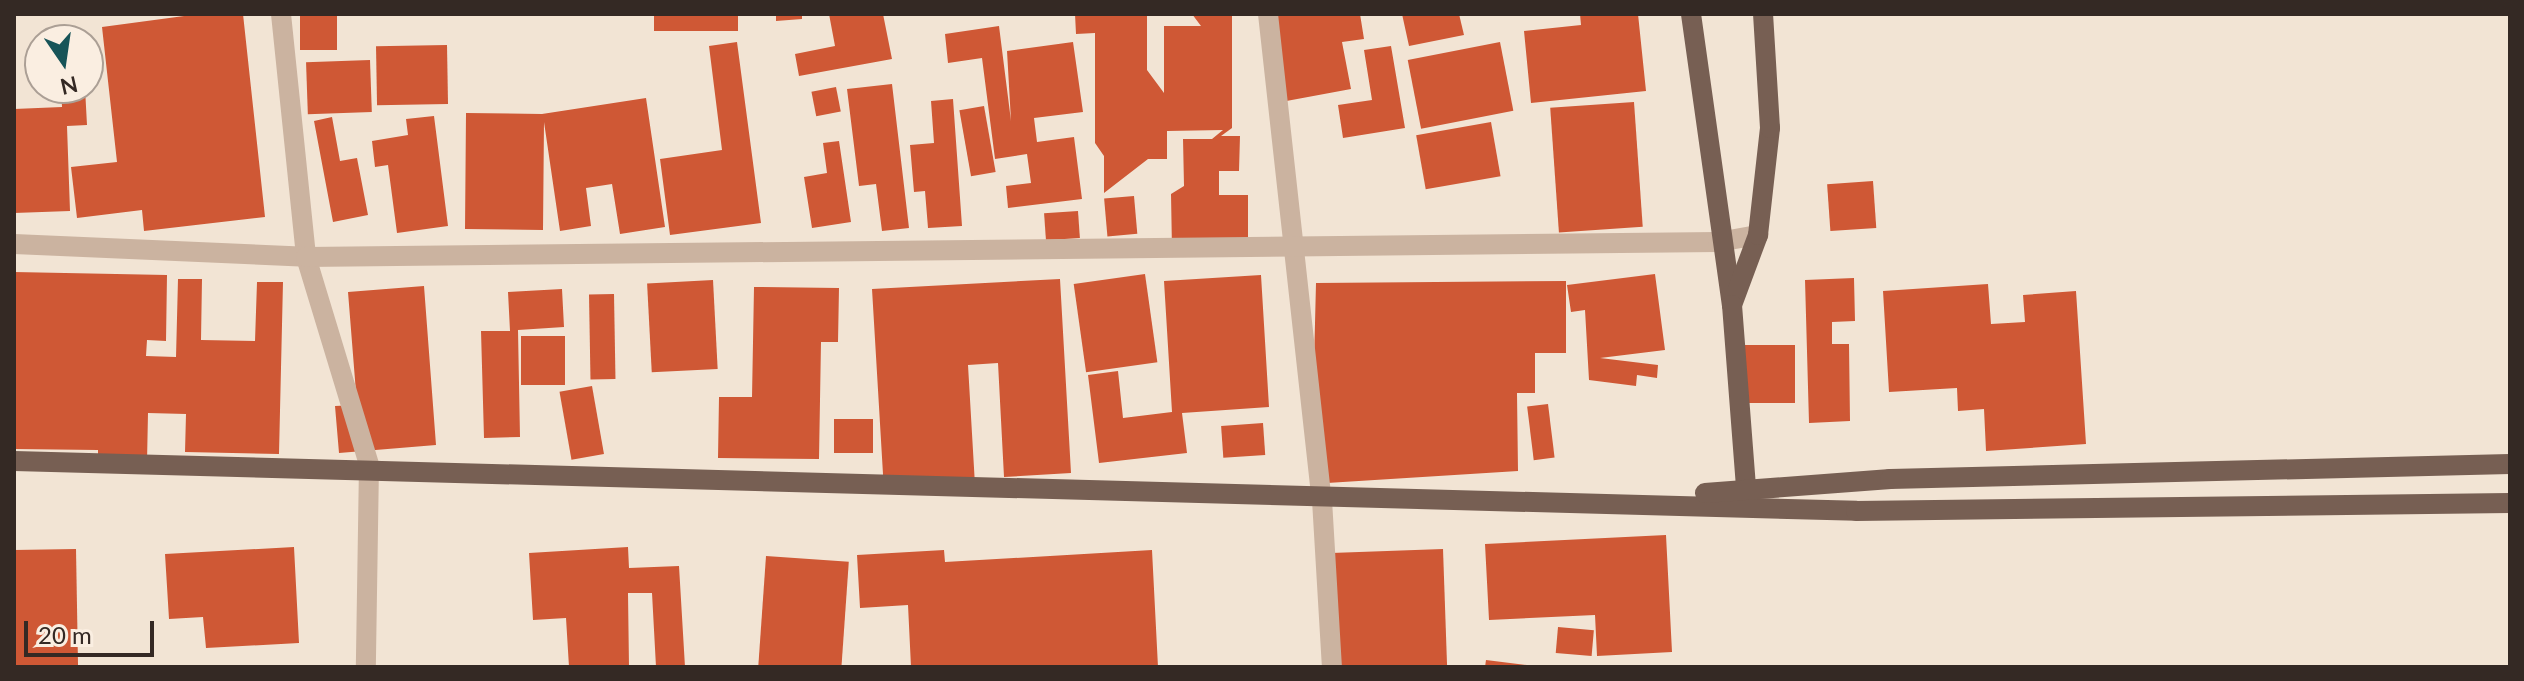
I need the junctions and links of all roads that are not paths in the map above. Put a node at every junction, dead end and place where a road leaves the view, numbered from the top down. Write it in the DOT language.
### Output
graph roads {
  1 [pos="281,14"];
  2 [pos="1268,14"];
  3 [pos="1691,14"];
  4 [pos="1763,14"];
  5 [pos="1758,235"];
  6 [pos="1718,242"];
  7 [pos="14,244"];
  8 [pos="1296,248"];
  9 [pos="306,257"];
  10 [pos="1732,305"];
  11 [pos="14,461"];
  12 [pos="2510,464"];
  13 [pos="369,465"];
  14 [pos="1746,498"];
  15 [pos="1322,500"];
  16 [pos="2510,503"];
  17 [pos="366,667"];
  18 [pos="1332,667"];
  1 -- 9 [label="street"];
  2 -- 8 [label="street"];
  3 -- 6 [label="main road"];
  4 -- 5 [label="main road"];
  5 -- 6 [label="street"];
  5 -- 10 [label="main road"];
  6 -- 8 [label="street"];
  6 -- 10 [label="main road"];
  7 -- 9 [label="street"];
  8 -- 9 [label="street"];
  8 -- 15 [label="street"];
  9 -- 13 [label="street"];
  10 -- 14 [label="main road"];
  11 -- 13 [label="main road"];
  12 -- 14 [label="main road"];
  13 -- 15 [label="main road"];
  13 -- 17 [label="street"];
  14 -- 15 [label="main road"];
  14 -- 16 [label="main road"];
  15 -- 18 [label="street"];
}
